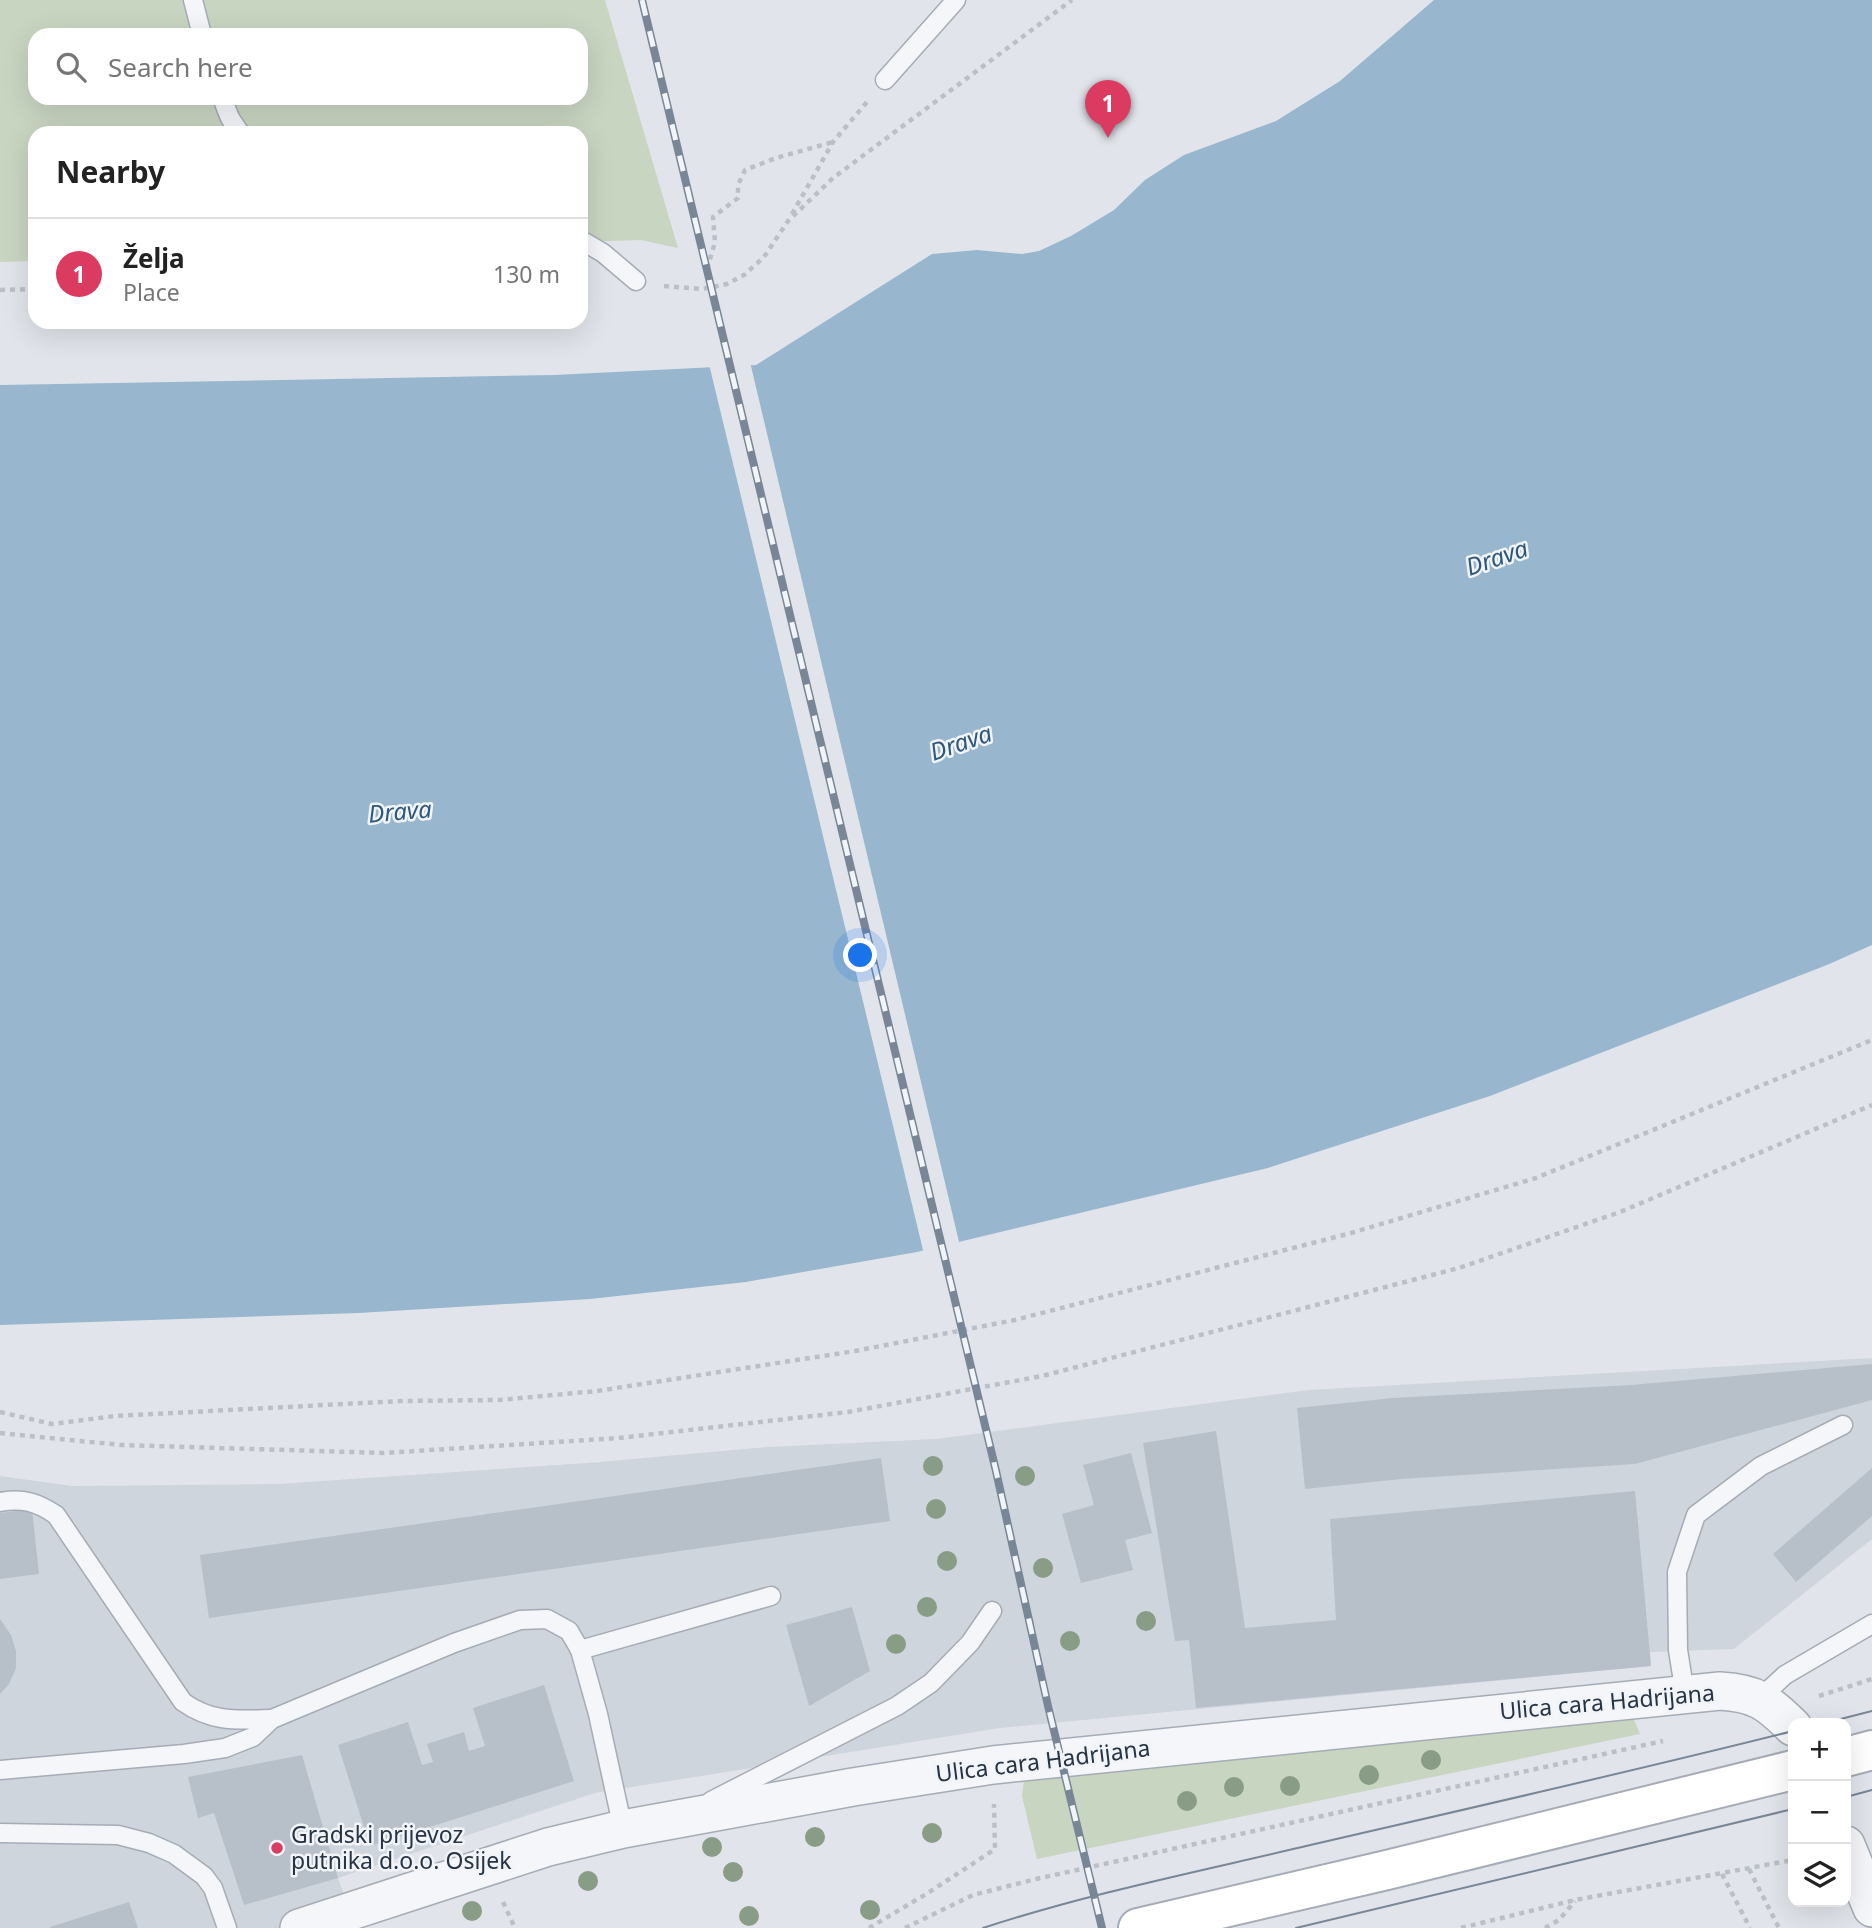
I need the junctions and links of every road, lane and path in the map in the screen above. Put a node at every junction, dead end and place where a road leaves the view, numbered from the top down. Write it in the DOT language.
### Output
graph roads {
  1 [pos="193,0"];
  2 [pos="956,0"];
  3 [pos="1072,0"];
  4 [pos="200,28"];
  5 [pos="885,80"];
  6 [pos="225,105"];
  7 [pos="235,126"];
  8 [pos="833,142"];
  9 [pos="788,221"];
  10 [pos="588,244"];
  11 [pos="707,269"];
  12 [pos="636,281"];
  13 [pos="28,289"];
  14 [pos="0,290"];
  15 [pos="1872,1040"];
  16 [pos="1872,1105"];
  17 [pos="0,1412"];
  18 [pos="1843,1424"];
  19 [pos="0,1433"];
  20 [pos="0,1502"];
  21 [pos="771,1596"];
  22 [pos="992,1611"];
  23 [pos="1872,1623"];
  24 [pos="580,1650"];
  25 [pos="1872,1679"];
  26 [pos="1685,1695"];
  27 [pos="1776,1712"];
  28 [pos="272,1719"];
  29 [pos="1675,1738"];
  30 [pos="1872,1750"];
  31 [pos="1851,1756"];
  32 [pos="0,1770"];
  33 [pos="1788,1771"];
  34 [pos="680,1818"];
  35 [pos="623,1829"];
  36 [pos="0,1833"];
  37 [pos="1851,1857"];
  38 [pos="1788,1861"];
  39 [pos="1749,1869"];
  40 [pos="1722,1874"];
  41 [pos="1575,1900"];
  42 [pos="1872,1908"];
  43 [pos="228,1928"];
  44 [pos="299,1928"];
  45 [pos="905,1928"];
  46 [pos="1138,1928"];
  47 [pos="1461,1928"];
  48 [pos="1545,1928"];
  49 [pos="1751,1928"];
  50 [pos="1779,1928"];
  1 -- 4 [label="lane"];
  2 -- 5 [label="lane"];
  3 -- 9 [label="path"];
  5 -- 8 [label="path"];
  6 -- 7 [label="lane"];
  8 -- 9 [label="path"];
  8 -- 11 [label="path"];
  9 -- 12 [label="path"];
  10 -- 12 [label="lane"];
  13 -- 14 [label="path"];
  15 -- 17 [label="path"];
  16 -- 19 [label="path"];
  18 -- 26 [label="lane"];
  20 -- 28 [label="lane"];
  21 -- 24 [label="lane"];
  22 -- 34 [label="lane"];
  23 -- 27 [label="lane"];
  24 -- 28 [label="lane"];
  24 -- 35 [label="lane"];
  25 -- 27 [label="path"];
  26 -- 27 [label="street, Ulica cara Hadrijana"];
  26 -- 34 [label="street, Ulica cara Hadrijana"];
  28 -- 32 [label="lane"];
  29 -- 45 [label="path"];
  30 -- 31 [label="main road"];
  33 -- 46 [label="main road"];
  34 -- 35 [label="street, Ulica cara Hadrijana"];
  35 -- 44 [label="street, Ulica cara Hadrijana"];
  36 -- 43 [label="lane"];
  37 -- 42 [label="street"];
  38 -- 39 [label="path"];
  39 -- 40 [label="path"];
  39 -- 50 [label="path"];
  40 -- 41 [label="path"];
  40 -- 49 [label="path"];
  41 -- 47 [label="path"];
  41 -- 48 [label="path"];
}
